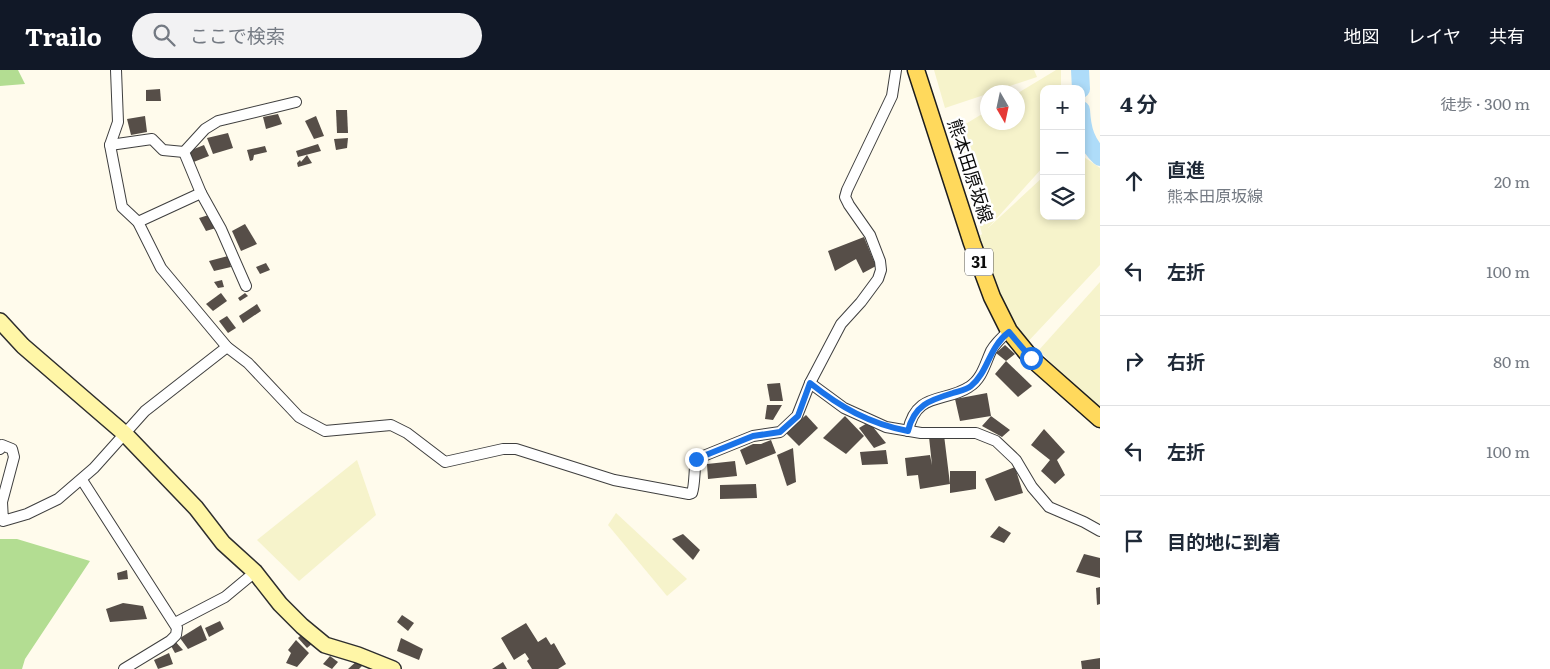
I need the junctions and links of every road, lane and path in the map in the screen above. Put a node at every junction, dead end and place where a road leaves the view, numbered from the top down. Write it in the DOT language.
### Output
graph roads {
  1 [pos="116,70"];
  2 [pos="896,70"];
  3 [pos="916,70"];
  4 [pos="296,102"];
  5 [pos="110,145"];
  6 [pos="184,152"];
  7 [pos="201,193"];
  8 [pos="138,222"];
  9 [pos="246,286"];
  10 [pos="0,321"];
  11 [pos="1009,332"];
  12 [pos="227,347"];
  13 [pos="810,383"];
  14 [pos="1100,419"];
  15 [pos="908,431"];
  16 [pos="125,434"];
  17 [pos="0,449"];
  18 [pos="82,480"];
  19 [pos="1100,531"];
  20 [pos="256,572"];
  21 [pos="175,623"];
  22 [pos="124,669"];
  23 [pos="393,669"];
  1 -- 5 [label="street"];
  2 -- 13 [label="street"];
  3 -- 11 [label="main road, 熊本田原坂線 / 31"];
  4 -- 6 [label="street"];
  5 -- 6 [label="street"];
  5 -- 8 [label="street"];
  6 -- 7 [label="street"];
  7 -- 8 [label="street"];
  7 -- 9 [label="street"];
  8 -- 12 [label="street"];
  10 -- 16 [label="street"];
  11 -- 14 [label="main road, 熊本田原坂線 / 31"];
  11 -- 15 [label="street"];
  12 -- 13 [label="street"];
  12 -- 16 [label="street"];
  13 -- 15 [label="street"];
  15 -- 19 [label="street"];
  16 -- 18 [label="street"];
  16 -- 20 [label="street"];
  17 -- 18 [label="street"];
  18 -- 21 [label="street"];
  20 -- 21 [label="street"];
  20 -- 23 [label="street"];
  21 -- 22 [label="street"];
}
